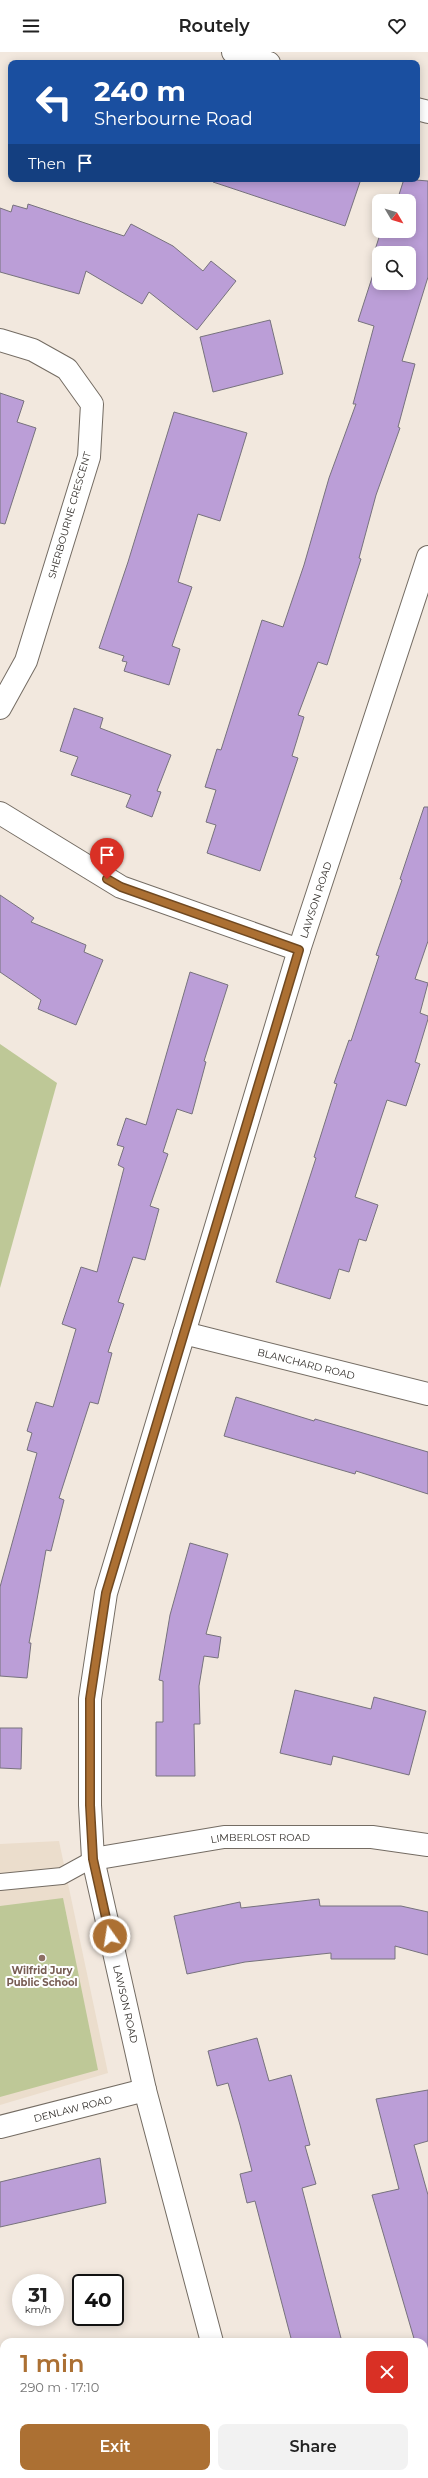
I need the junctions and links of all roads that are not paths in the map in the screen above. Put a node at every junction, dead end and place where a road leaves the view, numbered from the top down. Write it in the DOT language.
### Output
graph roads {
  1 [pos="233,52"];
  2 [pos="259,60"];
  3 [pos="0,340"];
  4 [pos="428,557"];
  5 [pos="0,708"];
  6 [pos="0,813"];
  7 [pos="299,950"];
  8 [pos="184,1332"];
  9 [pos="428,1394"];
  10 [pos="428,1845"];
  11 [pos="93,1859"];
  12 [pos="0,1882"];
  13 [pos="145,2090"];
  14 [pos="0,2127"];
  15 [pos="211,2338"];
  1 -- 2 [label="street"];
  3 -- 5 [label="street, SHERBOURNE CRESCENT"];
  4 -- 7 [label="street, LAWSON ROAD"];
  6 -- 7 [label="street"];
  7 -- 8 [label="street, LAWSON ROAD"];
  8 -- 9 [label="street, BLANCHARD ROAD"];
  8 -- 11 [label="street, LAWSON ROAD"];
  10 -- 11 [label="street, LIMBERLOST ROAD"];
  11 -- 12 [label="lane"];
  11 -- 13 [label="street, LAWSON ROAD"];
  13 -- 14 [label="street, DENLAW ROAD"];
  13 -- 15 [label="street, LAWSON ROAD"];
}
